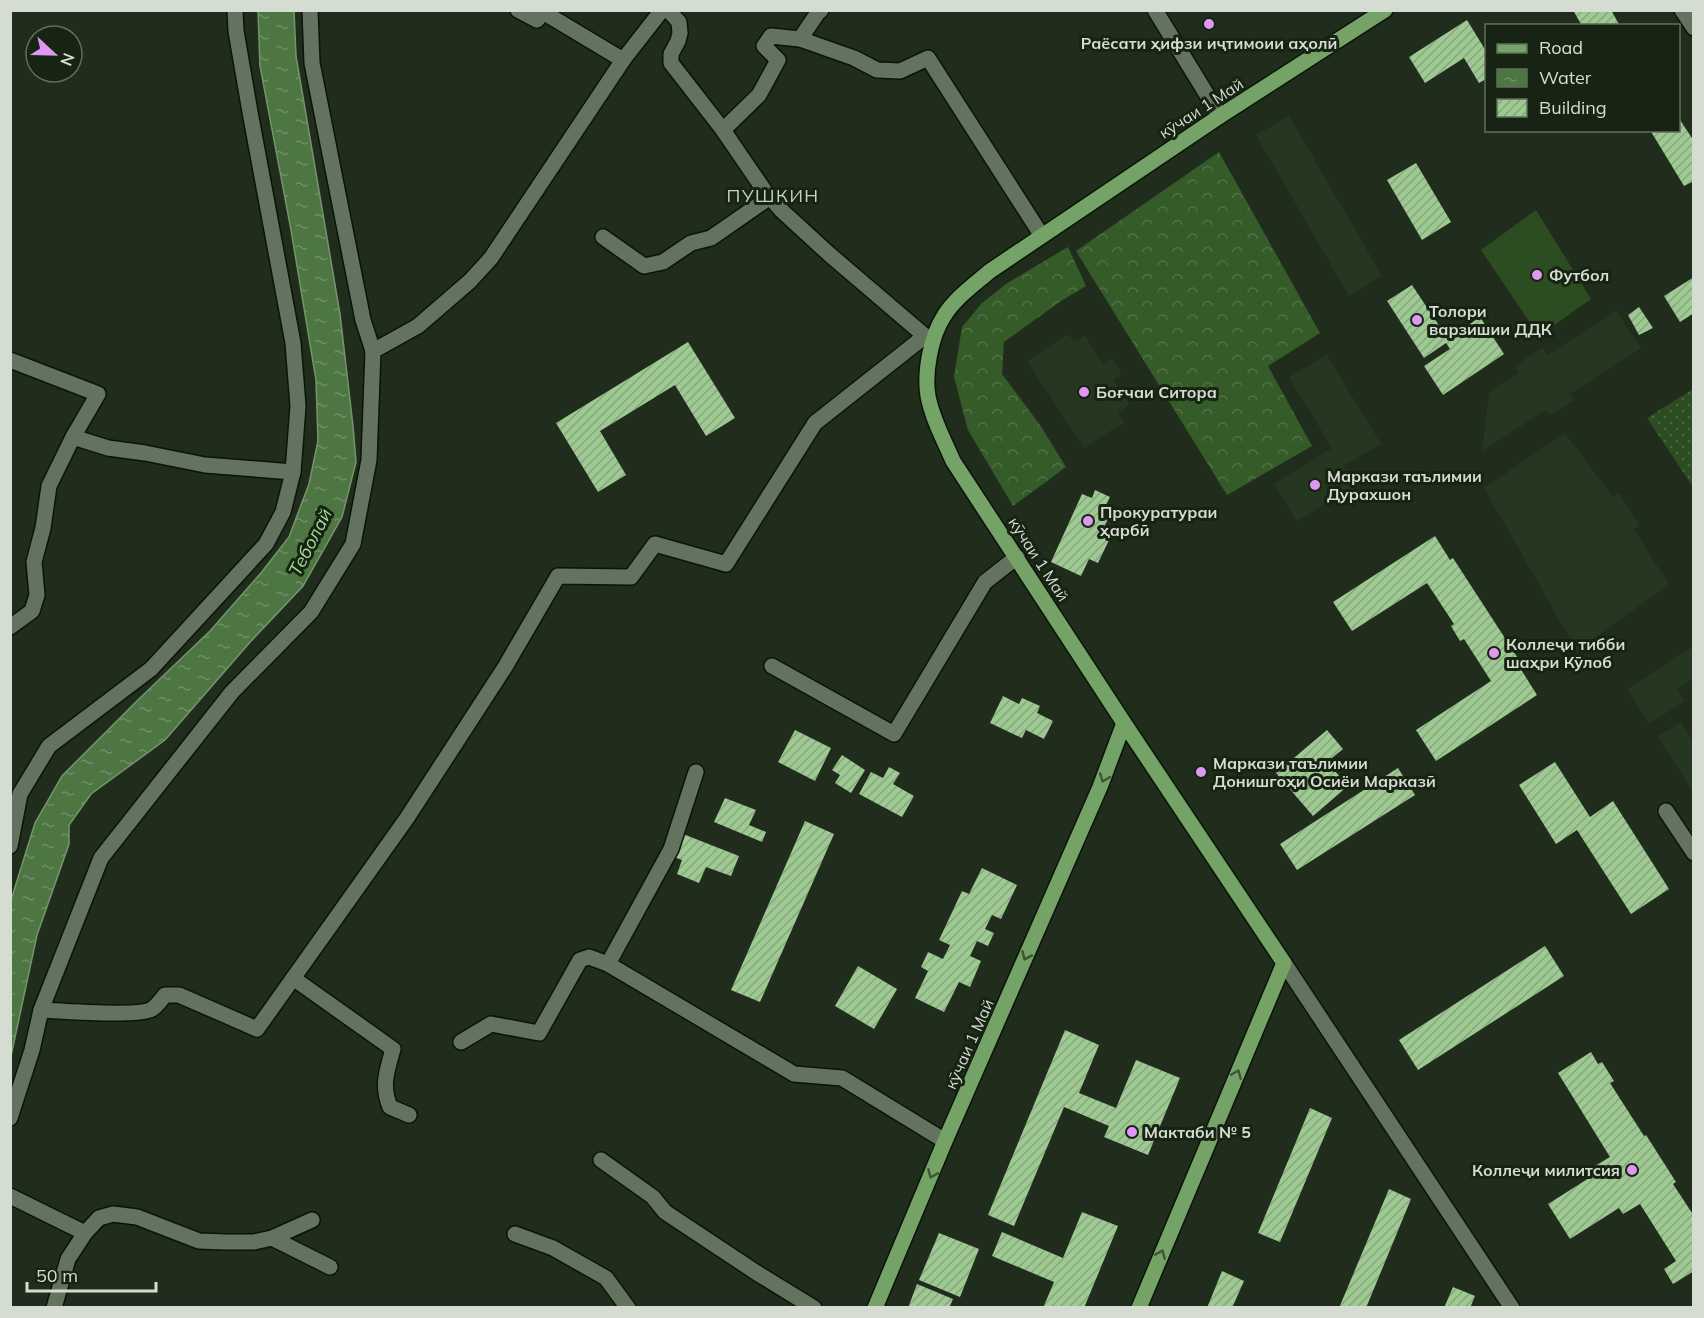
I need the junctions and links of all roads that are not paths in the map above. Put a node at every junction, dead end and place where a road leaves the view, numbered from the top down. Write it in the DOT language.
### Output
graph roads {
  1 [pos="235,10"];
  2 [pos="310,10"];
  3 [pos="662,10"];
  4 [pos="668,10"];
  5 [pos="821,10"];
  6 [pos="1155,10"];
  7 [pos="1385,10"];
  8 [pos="1682,10"];
  9 [pos="513,13"];
  10 [pos="1694,28"];
  11 [pos="800,39"];
  12 [pos="623,60"];
  13 [pos="1221,116"];
  14 [pos="723,130"];
  15 [pos="770,197"];
  16 [pos="1042,236"];
  17 [pos="603,237"];
  18 [pos="929,339"];
  19 [pos="373,351"];
  20 [pos="10,360"];
  21 [pos="73,437"];
  22 [pos="293,472"];
  23 [pos="1017,557"];
  24 [pos="10,627"];
  25 [pos="772,666"];
  26 [pos="1124,723"];
  27 [pos="696,772"];
  28 [pos="1666,811"];
  29 [pos="10,846"];
  30 [pos="1694,853"];
  31 [pos="1284,963"];
  32 [pos="608,964"];
  33 [pos="293,978"];
  34 [pos="41,1010"];
  35 [pos="461,1042"];
  36 [pos="409,1115"];
  37 [pos="10,1118"];
  38 [pos="945,1142"];
  39 [pos="601,1160"];
  40 [pos="10,1196"];
  41 [pos="312,1220"];
  42 [pos="86,1233"];
  43 [pos="515,1234"];
  44 [pos="272,1238"];
  45 [pos="330,1267"];
  46 [pos="54,1308"];
  47 [pos="628,1308"];
  48 [pos="814,1308"];
  49 [pos="875,1308"];
  50 [pos="1139,1308"];
  51 [pos="1512,1308"];
  1 -- 22 [label="street"];
  2 -- 19 [label="street"];
  3 -- 12 [label="street"];
  4 -- 14 [label="street"];
  5 -- 11 [label="street"];
  6 -- 13 [label="street"];
  7 -- 13 [label="main road, кӯчаи 1 Май"];
  8 -- 10 [label="street"];
  9 -- 12 [label="street"];
  11 -- 14 [label="street"];
  11 -- 16 [label="street"];
  12 -- 19 [label="street"];
  13 -- 16 [label="main road, кӯчаи 1 Май"];
  14 -- 15 [label="street"];
  15 -- 17 [label="street"];
  15 -- 18 [label="street"];
  16 -- 18 [label="main road, кӯчаи 1 Май"];
  18 -- 23 [label="main road, кӯчаи 1 Май"];
  18 -- 33 [label="street"];
  19 -- 34 [label="street"];
  20 -- 21 [label="street"];
  21 -- 22 [label="street"];
  21 -- 24 [label="street"];
  22 -- 29 [label="street"];
  23 -- 25 [label="street"];
  23 -- 26 [label="main road, кӯчаи 1 Май"];
  26 -- 31 [label="main road"];
  26 -- 38 [label="main road, кӯчаи 1 Май, one-way"];
  27 -- 32 [label="street"];
  28 -- 30 [label="street"];
  50 -- 31 [label="main road, one-way"];
  31 -- 51 [label="street"];
  32 -- 35 [label="street"];
  32 -- 38 [label="street"];
  33 -- 34 [label="street"];
  33 -- 36 [label="street"];
  34 -- 37 [label="street"];
  38 -- 49 [label="main road, кӯчаи 1 Май, one-way"];
  39 -- 48 [label="street"];
  40 -- 42 [label="street"];
  41 -- 44 [label="street"];
  42 -- 44 [label="street"];
  42 -- 46 [label="street"];
  43 -- 47 [label="street"];
  44 -- 45 [label="street"];
}
